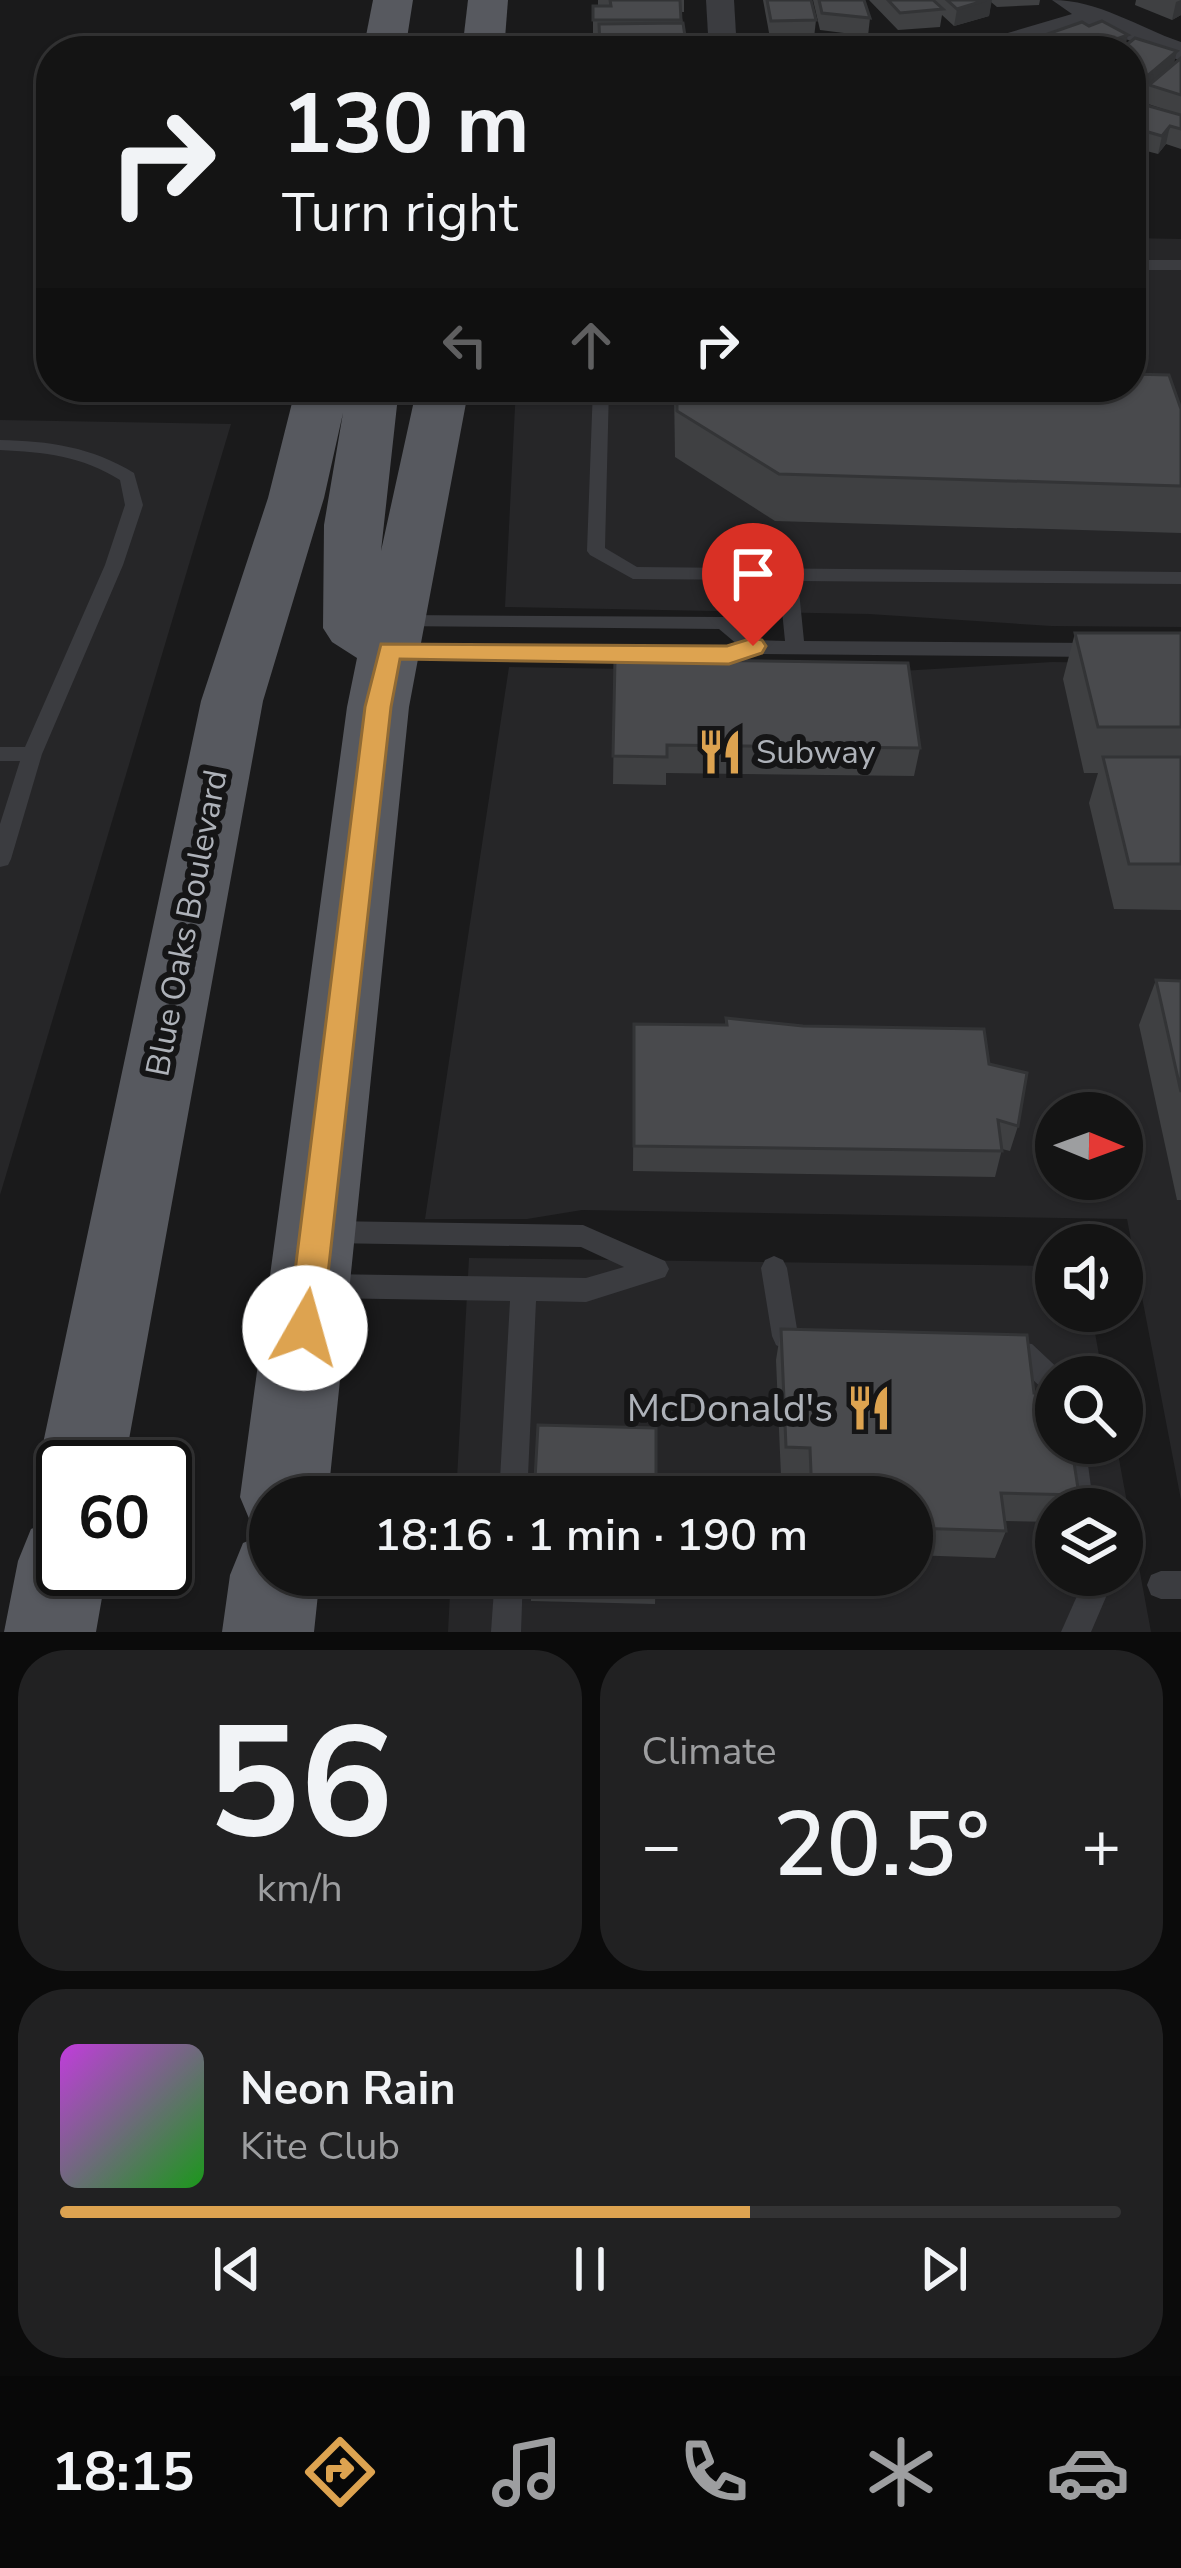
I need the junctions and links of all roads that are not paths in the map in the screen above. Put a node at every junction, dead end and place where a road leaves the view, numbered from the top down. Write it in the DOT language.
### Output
graph roads {
  1 [pos="393,0"];
  2 [pos="488,0"];
  3 [pos="719,0"];
  4 [pos="1066,0"];
  5 [pos="1093,17"];
  6 [pos="387,36"];
  7 [pos="485,36"];
  8 [pos="722,36"];
  9 [pos="1028,36"];
  10 [pos="1141,36"];
  11 [pos="1146,38"];
  12 [pos="1181,52"];
  13 [pos="1146,265"];
  14 [pos="1181,266"];
  15 [pos="318,402"];
  16 [pos="371,402"];
  17 [pos="439,402"];
  18 [pos="601,402"];
  19 [pos="0,445"];
  20 [pos="788,574"];
  21 [pos="1181,578"];
  22 [pos="393,635"];
  23 [pos="753,646"];
  24 [pos="795,648"];
  25 [pos="1111,650"];
  26 [pos="0,754"];
  27 [pos="32,754"];
  28 [pos="0,859"];
  29 [pos="313,1259"];
  30 [pos="774,1268"];
  31 [pos="524,1289"];
  32 [pos="826,1348"];
  33 [pos="979,1352"];
  34 [pos="1035,1364"];
  35 [pos="86,1440"];
  36 [pos="287,1476"];
  37 [pos="514,1476"];
  38 [pos="57,1596"];
  39 [pos="272,1596"];
  40 [pos="508,1596"];
  41 [pos="1092,1596"];
  42 [pos="50,1632"];
  43 [pos="268,1632"];
  44 [pos="506,1632"];
  45 [pos="1076,1632"];
  1 -- 6 [label="main road"];
  2 -- 7 [label="main road"];
  3 -- 8 [label="street"];
  4 -- 5 [label="street"];
  5 -- 9 [label="street"];
  5 -- 10 [label="street"];
  11 -- 12 [label="street"];
  13 -- 14 [label="lane"];
  15 -- 35 [label="main road, Blue Oaks Boulevard"];
  16 -- 22 [label="main road"];
  17 -- 22 [label="main road"];
  18 -- 20 [label="lane"];
  19 -- 27 [label="lane"];
  20 -- 21 [label="lane"];
  20 -- 24 [label="lane"];
  22 -- 23 [label="lane"];
  22 -- 23 [label="lane"];
  22 -- 29 [label="main road"];
  23 -- 24 [label="lane"];
  24 -- 25 [label="lane"];
  26 -- 27 [label="lane"];
  27 -- 28 [label="lane"];
  29 -- 31 [label="lane"];
  29 -- 31 [label="lane"];
  29 -- 36 [label="main road"];
  30 -- 32 [label="lane"];
  31 -- 37 [label="lane"];
  33 -- 34 [label="lane"];
  38 -- 42 [label="main road"];
  39 -- 43 [label="main road"];
  40 -- 44 [label="lane"];
  41 -- 45 [label="lane"];
}
